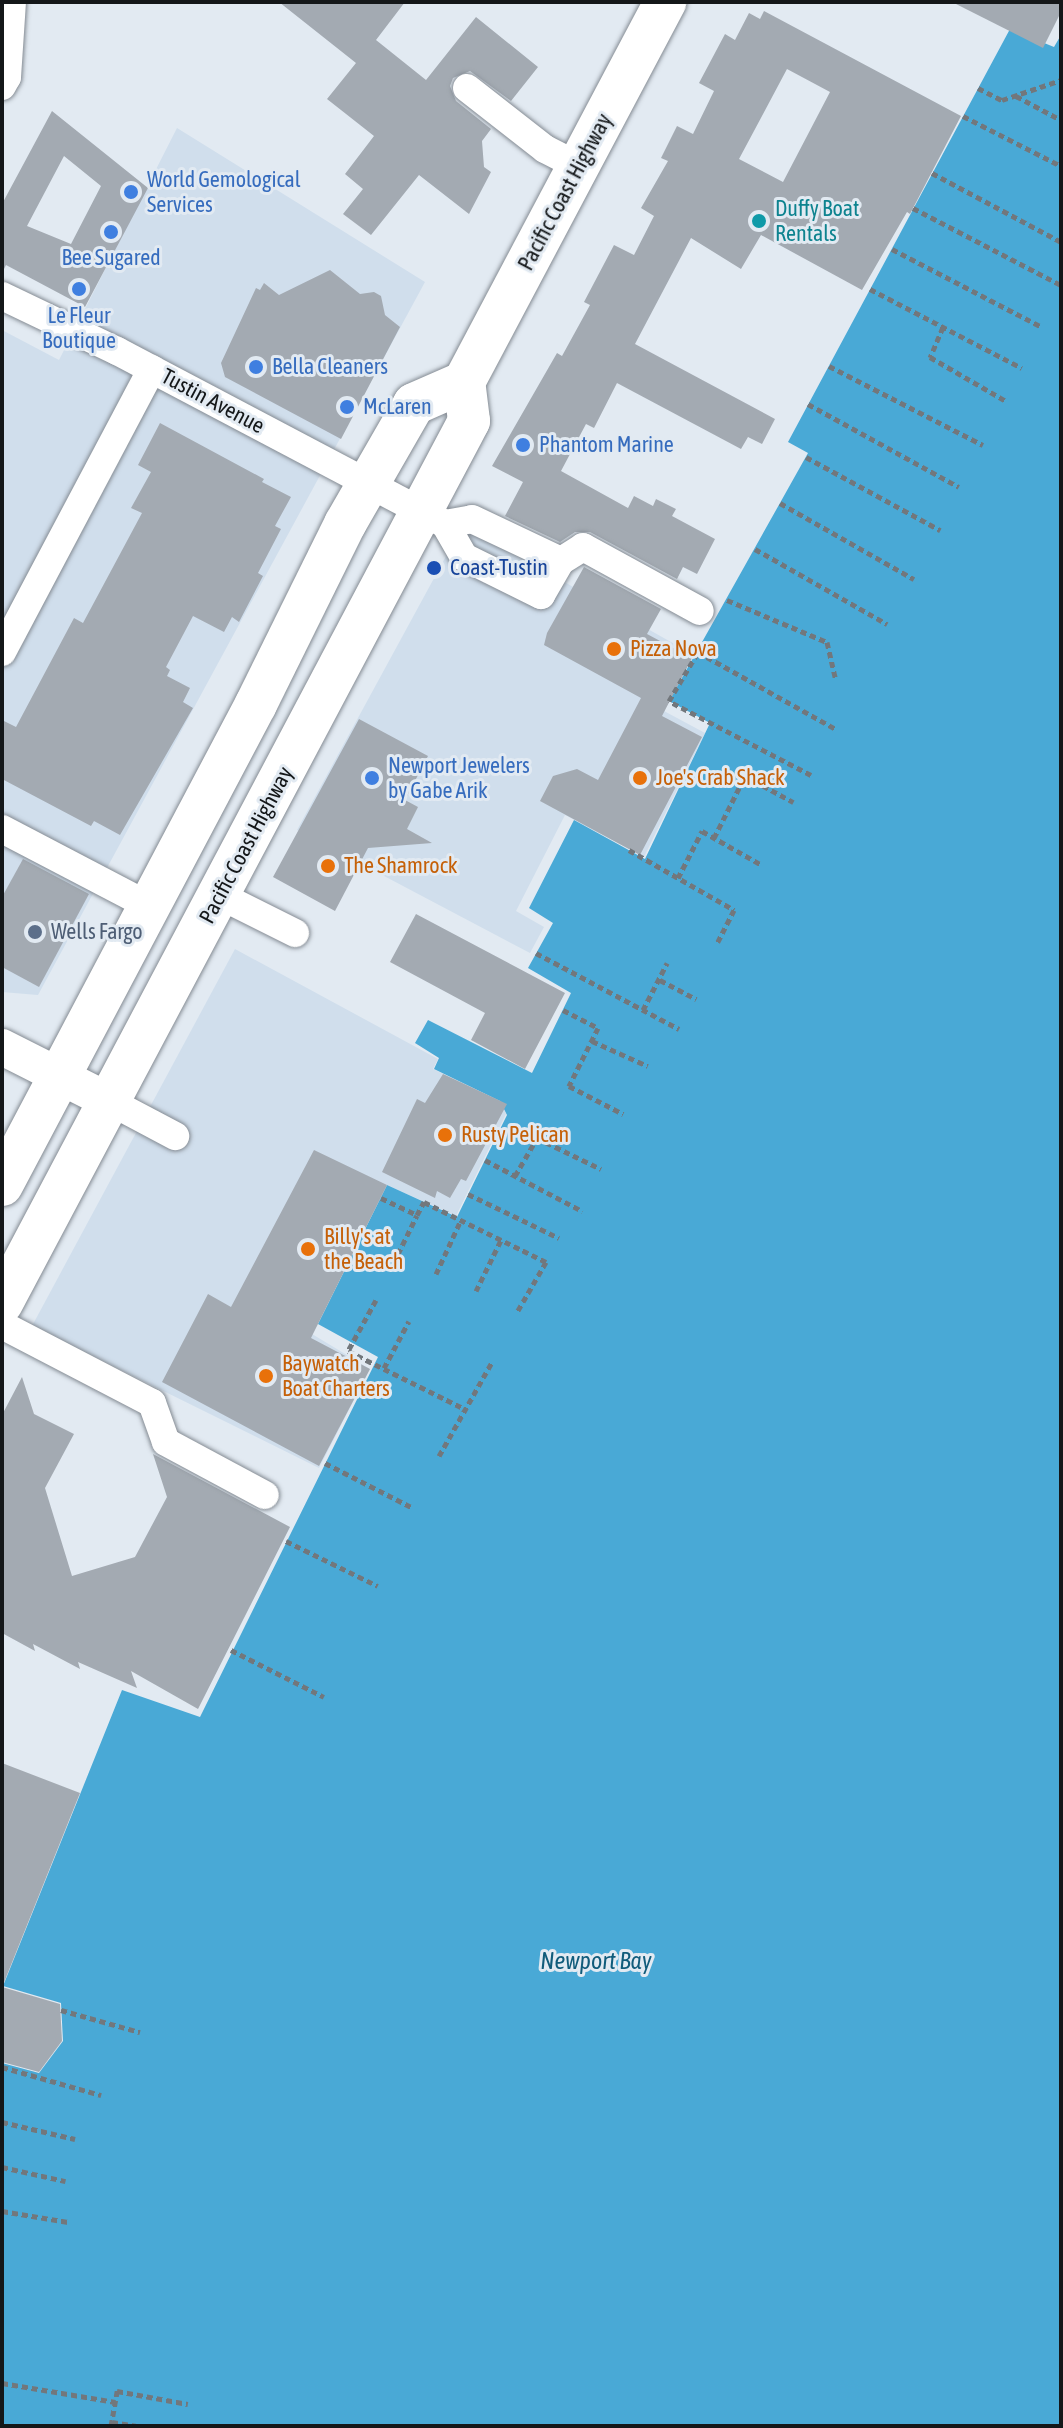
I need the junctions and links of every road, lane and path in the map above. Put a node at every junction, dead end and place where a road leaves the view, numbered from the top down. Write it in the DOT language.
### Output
graph roads {
  1 [pos="12,2"];
  2 [pos="665,2"];
  3 [pos="1061,80"];
  4 [pos="2,86"];
  5 [pos="467,88"];
  6 [pos="978,88"];
  7 [pos="1015,95"];
  8 [pos="963,116"];
  9 [pos="1061,120"];
  10 [pos="579,166"];
  11 [pos="1061,166"];
  12 [pos="932,173"];
  13 [pos="913,208"];
  14 [pos="1061,242"];
  15 [pos="892,249"];
  16 [pos="1061,285"];
  17 [pos="870,289"];
  18 [pos="2,296"];
  19 [pos="943,327"];
  20 [pos="1042,327"];
  21 [pos="829,366"];
  22 [pos="1022,368"];
  23 [pos="152,369"];
  24 [pos="464,382"];
  25 [pos="1006,401"];
  26 [pos="808,404"];
  27 [pos="983,445"];
  28 [pos="806,457"];
  29 [pos="369,484"];
  30 [pos="959,487"];
  31 [pos="780,503"];
  32 [pos="434,518"];
  33 [pos="940,530"];
  34 [pos="755,549"];
  35 [pos="561,561"];
  36 [pos="914,579"];
  37 [pos="727,600"];
  38 [pos="700,611"];
  39 [pos="887,624"];
  40 [pos="2,652"];
  41 [pos="835,678"];
  42 [pos="836,729"];
  43 [pos="811,775"];
  44 [pos="793,802"];
  45 [pos="2,829"];
  46 [pos="714,838"];
  47 [pos="629,850"];
  48 [pos="760,864"];
  49 [pos="678,878"];
  50 [pos="219,895"];
  51 [pos="149,906"];
  52 [pos="295,933"];
  53 [pos="718,942"];
  54 [pos="536,953"];
  55 [pos="667,963"];
  56 [pos="660,980"];
  57 [pos="696,999"];
  58 [pos="563,1010"];
  59 [pos="643,1010"];
  60 [pos="679,1029"];
  61 [pos="592,1041"];
  62 [pos="2,1047"];
  63 [pos="648,1066"];
  64 [pos="60,1077"];
  65 [pos="109,1101"];
  66 [pos="623,1114"];
  67 [pos="175,1136"];
  68 [pos="485,1160"];
  69 [pos="601,1169"];
  70 [pos="515,1176"];
  71 [pos="2,1185"];
  72 [pos="468,1194"];
  73 [pos="381,1198"];
  74 [pos="582,1211"];
  75 [pos="417,1215"];
  76 [pos="461,1220"];
  77 [pos="559,1238"];
  78 [pos="501,1240"];
  79 [pos="398,1254"];
  80 [pos="436,1274"];
  81 [pos="476,1291"];
  82 [pos="376,1300"];
  83 [pos="2,1303"];
  84 [pos="517,1312"];
  85 [pos="409,1321"];
  86 [pos="2,1325"];
  87 [pos="492,1362"];
  88 [pos="384,1368"];
  89 [pos="465,1409"];
  90 [pos="439,1456"];
  91 [pos="325,1463"];
  92 [pos="265,1495"];
  93 [pos="413,1508"];
  94 [pos="286,1541"];
  95 [pos="378,1586"];
  96 [pos="231,1650"];
  97 [pos="324,1697"];
  98 [pos="61,2010"];
  99 [pos="140,2032"];
  100 [pos="2,2067"];
  101 [pos="101,2095"];
  102 [pos="2,2122"];
  103 [pos="75,2139"];
  104 [pos="2,2167"];
  105 [pos="65,2181"];
  106 [pos="2,2211"];
  107 [pos="68,2222"];
  108 [pos="2,2383"];
  109 [pos="115,2402"];
  110 [pos="188,2404"];
  111 [pos="111,2424"];
  112 [pos="136,2426"];
  1 -- 4 [label="street"];
  2 -- 10 [label="highway, Pacific Coast Highway"];
  3 -- 7 [label="path"];
  5 -- 10 [label="street"];
  6 -- 7 [label="path"];
  7 -- 9 [label="path"];
  8 -- 11 [label="path"];
  10 -- 24 [label="highway, Pacific Coast Highway"];
  12 -- 14 [label="path"];
  13 -- 16 [label="path"];
  15 -- 20 [label="path"];
  17 -- 19 [label="path"];
  18 -- 23 [label="street, Tustin Avenue"];
  19 -- 22 [label="path"];
  19 -- 25 [label="path"];
  21 -- 27 [label="path"];
  23 -- 29 [label="street, Tustin Avenue"];
  23 -- 40 [label="street"];
  24 -- 29 [label="highway"];
  24 -- 32 [label="highway, Pacific Coast Highway"];
  26 -- 30 [label="path"];
  28 -- 33 [label="path"];
  29 -- 32 [label="street, Tustin Avenue"];
  29 -- 51 [label="highway"];
  31 -- 36 [label="path"];
  32 -- 35 [label="street"];
  32 -- 35 [label="street"];
  32 -- 50 [label="highway, Pacific Coast Highway"];
  34 -- 39 [label="path"];
  35 -- 38 [label="street"];
  37 -- 41 [label="path"];
  42 -- 43 [label="path"];
  44 -- 46 [label="path"];
  45 -- 51 [label="street"];
  46 -- 48 [label="path"];
  46 -- 49 [label="path"];
  47 -- 49 [label="path"];
  49 -- 53 [label="path"];
  50 -- 52 [label="street"];
  50 -- 65 [label="highway, Pacific Coast Highway"];
  51 -- 64 [label="highway"];
  54 -- 59 [label="path"];
  55 -- 59 [label="path"];
  56 -- 57 [label="path"];
  58 -- 61 [label="path"];
  59 -- 60 [label="path"];
  61 -- 63 [label="path"];
  61 -- 66 [label="path"];
  62 -- 64 [label="main road"];
  64 -- 65 [label="main road"];
  64 -- 71 [label="highway"];
  65 -- 67 [label="street"];
  65 -- 83 [label="highway, Pacific Coast Highway"];
  68 -- 70 [label="path"];
  69 -- 70 [label="path"];
  70 -- 74 [label="path"];
  72 -- 77 [label="path"];
  73 -- 75 [label="path"];
  75 -- 76 [label="path"];
  75 -- 79 [label="path"];
  76 -- 78 [label="path"];
  76 -- 80 [label="path"];
  78 -- 81 [label="path"];
  78 -- 84 [label="path"];
  82 -- 88 [label="path"];
  85 -- 88 [label="path"];
  86 -- 92 [label="street"];
  87 -- 89 [label="path"];
  88 -- 89 [label="path"];
  89 -- 90 [label="path"];
  91 -- 93 [label="path"];
  94 -- 95 [label="path"];
  96 -- 97 [label="path"];
  98 -- 99 [label="path"];
  100 -- 101 [label="path"];
  102 -- 103 [label="path"];
  104 -- 105 [label="path"];
  106 -- 107 [label="path"];
  108 -- 109 [label="path"];
  109 -- 110 [label="path"];
  109 -- 111 [label="path"];
  111 -- 112 [label="path"];
}
